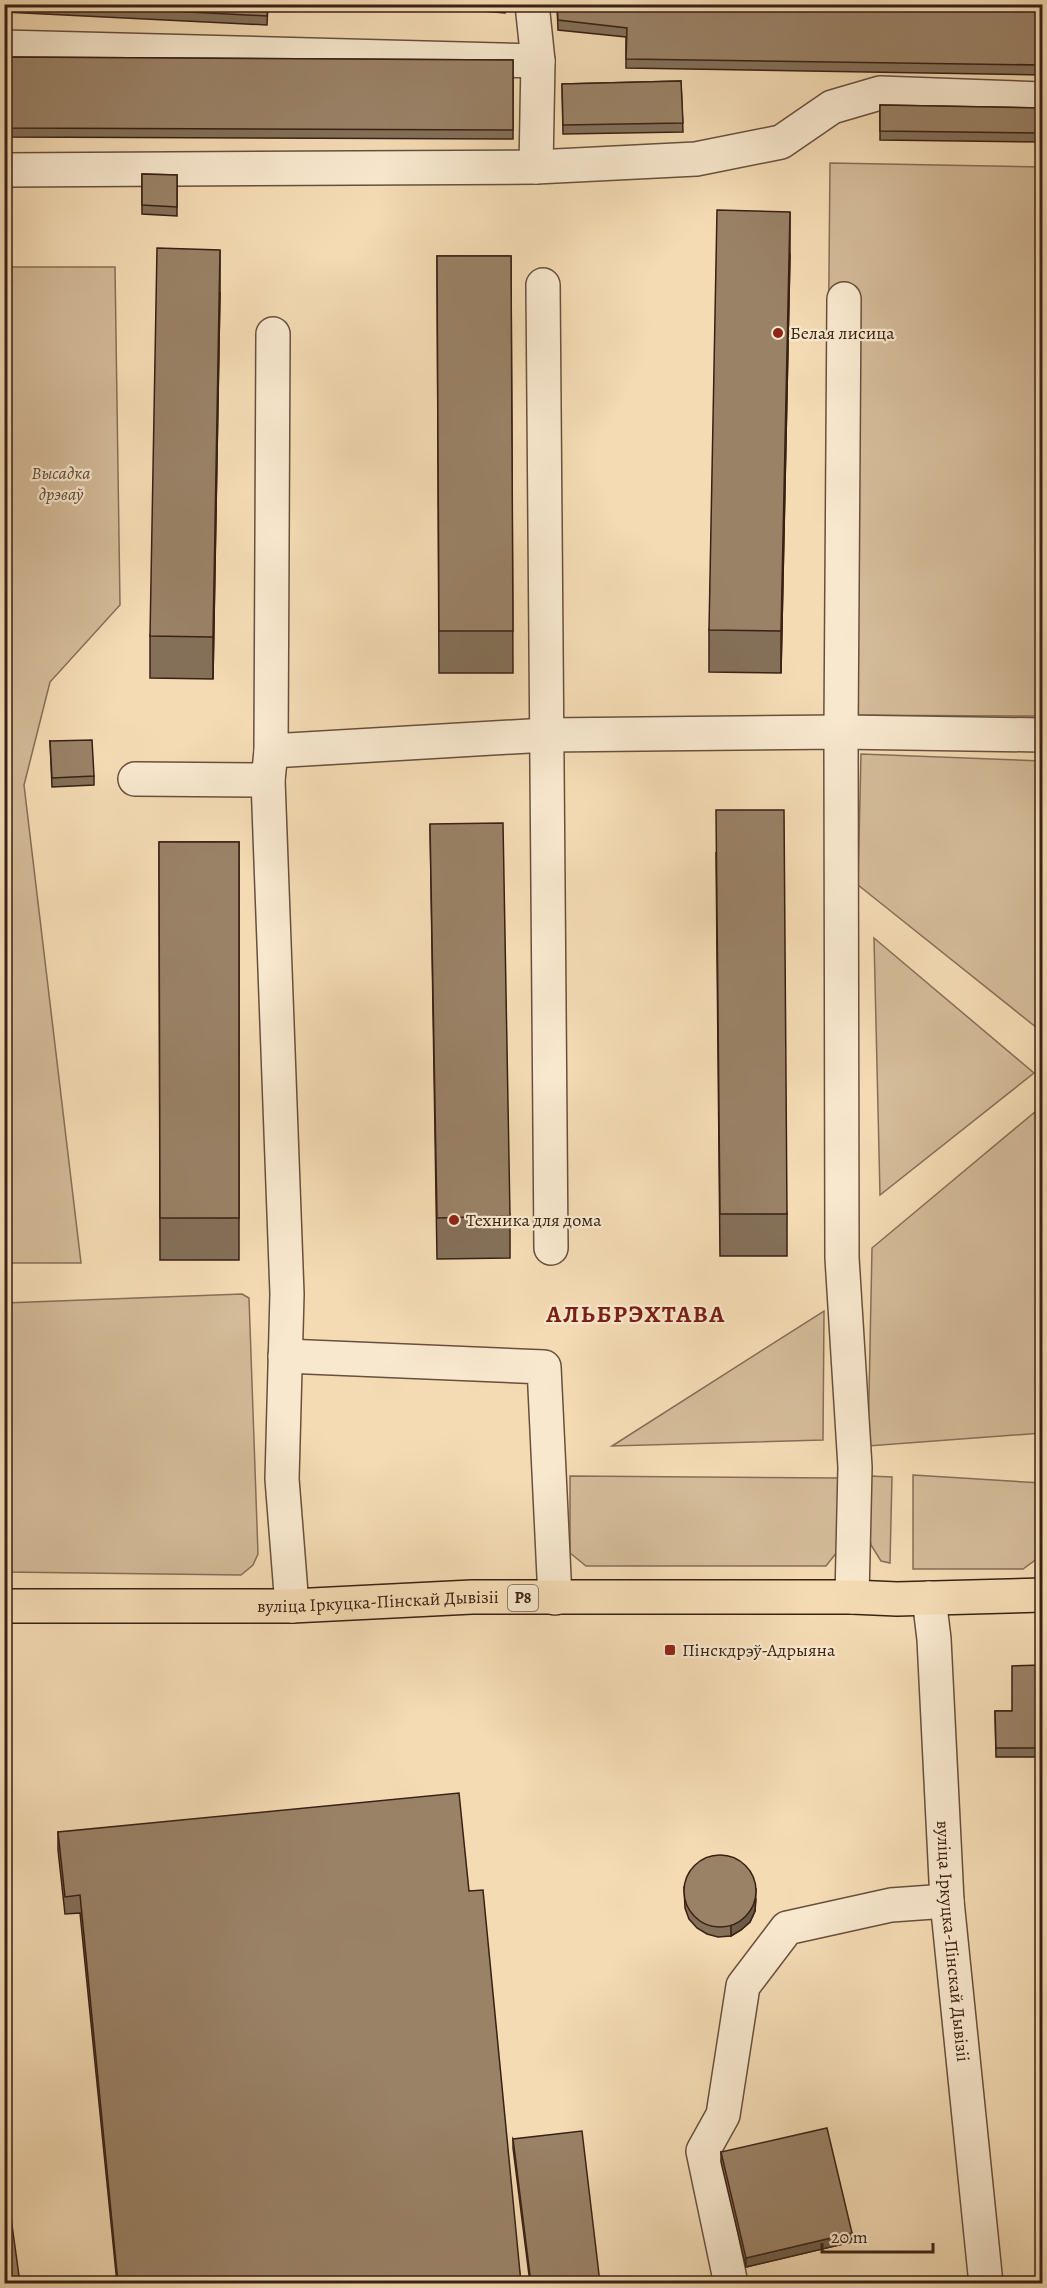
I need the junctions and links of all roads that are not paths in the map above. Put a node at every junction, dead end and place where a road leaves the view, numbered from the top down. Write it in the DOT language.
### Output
graph roads {
  1 [pos="532,4"];
  2 [pos="4,47"];
  3 [pos="538,61"];
  4 [pos="1042,99"];
  5 [pos="536,167"];
  6 [pos="4,171"];
  7 [pos="543,285"];
  8 [pos="844,299"];
  9 [pos="273,334"];
  10 [pos="840,732"];
  11 [pos="546,735"];
  12 [pos="1042,735"];
  13 [pos="270,765"];
  14 [pos="135,779"];
  15 [pos="550,1248"];
  16 [pos="285,1356"];
  17 [pos="1042,1595"];
  18 [pos="852,1597"];
  19 [pos="555,1598"];
  20 [pos="929,1598"];
  21 [pos="4,1605"];
  22 [pos="292,1606"];
  23 [pos="947,1901"];
  24 [pos="731,2283"];
  25 [pos="986,2283"];
  1 -- 3 [label="street"];
  2 -- 3 [label="street"];
  3 -- 5 [label="street"];
  4 -- 5 [label="street"];
  5 -- 6 [label="street"];
  7 -- 11 [label="street"];
  8 -- 10 [label="street"];
  9 -- 13 [label="street"];
  10 -- 11 [label="street"];
  10 -- 12 [label="street"];
  10 -- 18 [label="street"];
  11 -- 13 [label="street"];
  11 -- 15 [label="street"];
  13 -- 14 [label="street"];
  13 -- 16 [label="street"];
  16 -- 19 [label="street"];
  16 -- 22 [label="street"];
  17 -- 20 [label="main road, вуліца Іркуцка-Пінскай Дывізіі / Р8"];
  18 -- 19 [label="main road, вуліца Іркуцка-Пінскай Дывізіі / Р8"];
  18 -- 20 [label="main road, вуліца Іркуцка-Пінскай Дывізіі / Р8"];
  19 -- 22 [label="main road, вуліца Іркуцка-Пінскай Дывізіі / Р8"];
  20 -- 23 [label="street, вуліца Іркуцка-Пінскай Дывізіі"];
  21 -- 22 [label="main road, вуліца Іркуцка-Пінскай Дывізіі / Р8"];
  23 -- 24 [label="street"];
  23 -- 25 [label="street, вуліца Іркуцка-Пінскай Дывізіі"];
}
